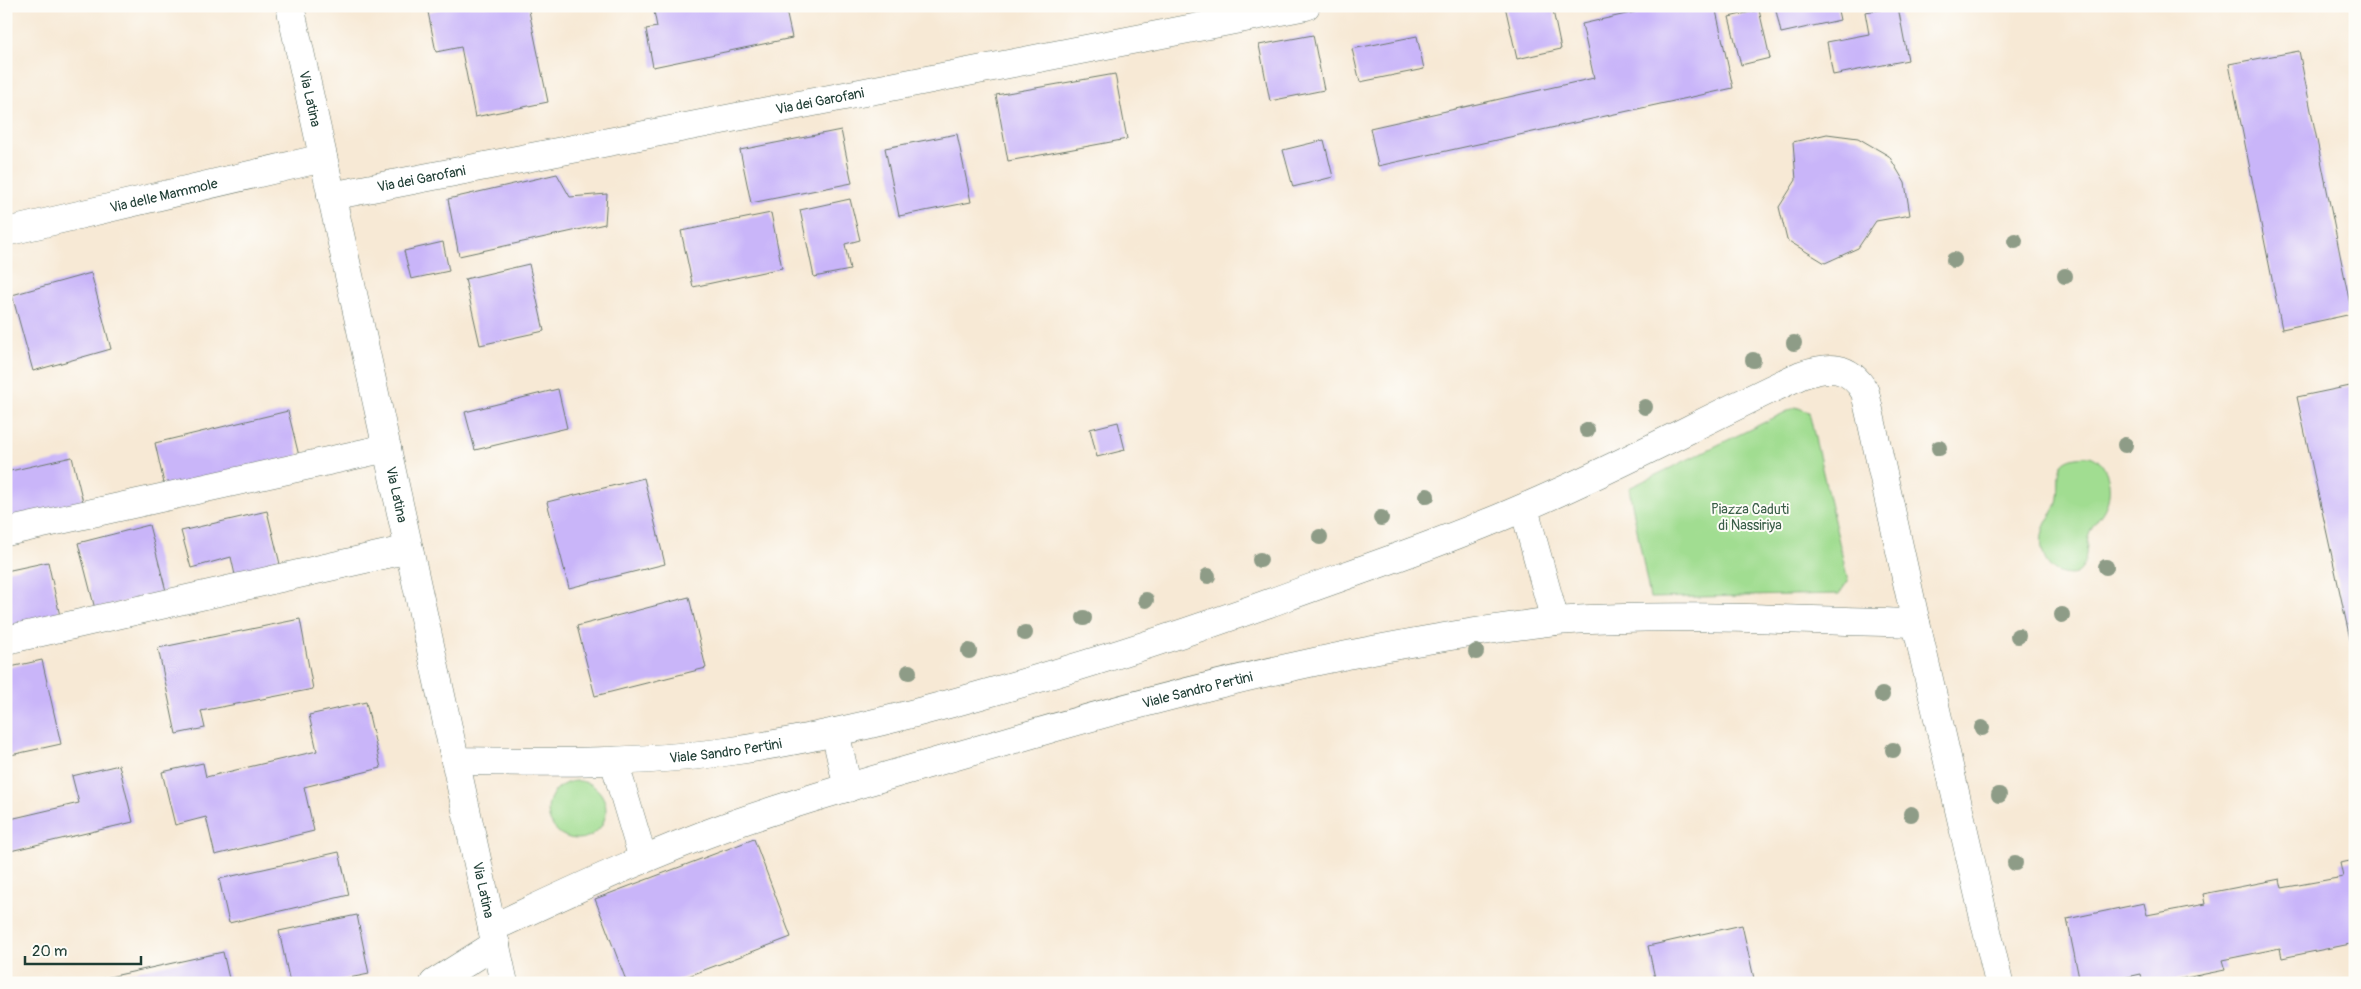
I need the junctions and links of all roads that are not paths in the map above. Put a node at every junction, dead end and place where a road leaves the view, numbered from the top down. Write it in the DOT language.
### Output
graph roads {
  1 [pos="290,6"];
  2 [pos="1306,6"];
  3 [pos="323,158"];
  4 [pos="331,196"];
  5 [pos="6,232"];
  6 [pos="387,448"];
  7 [pos="1524,508"];
  8 [pos="6,532"];
  9 [pos="409,549"];
  10 [pos="1555,621"];
  11 [pos="1916,623"];
  12 [pos="6,640"];
  13 [pos="835,732"];
  14 [pos="455,761"];
  15 [pos="614,761"];
  16 [pos="848,788"];
  17 [pos="643,859"];
  18 [pos="494,936"];
  19 [pos="434,983"];
  20 [pos="504,983"];
  21 [pos="1999,983"];
  1 -- 3 [label="street, Via Latina"];
  2 -- 4 [label="street, Via dei Garofani"];
  3 -- 4 [label="street, Via Latina"];
  3 -- 5 [label="street, Via delle Mammole"];
  4 -- 6 [label="street, Via Latina"];
  6 -- 8 [label="street"];
  6 -- 9 [label="street, Via Latina"];
  7 -- 10 [label="street"];
  7 -- 11 [label="street"];
  7 -- 13 [label="street, Viale Sandro Pertini"];
  9 -- 12 [label="street"];
  9 -- 14 [label="street, Via Latina"];
  10 -- 11 [label="street"];
  10 -- 16 [label="street, Viale Sandro Pertini"];
  11 -- 21 [label="street"];
  13 -- 15 [label="street, Viale Sandro Pertini"];
  13 -- 16 [label="street"];
  14 -- 15 [label="street, Viale Sandro Pertini"];
  14 -- 18 [label="street, Via Latina"];
  15 -- 17 [label="street"];
  16 -- 17 [label="street, Viale Sandro Pertini"];
  17 -- 18 [label="street, Viale Sandro Pertini"];
  18 -- 19 [label="street, Viale Sandro Pertini"];
  18 -- 20 [label="street, Via Latina"];
}
